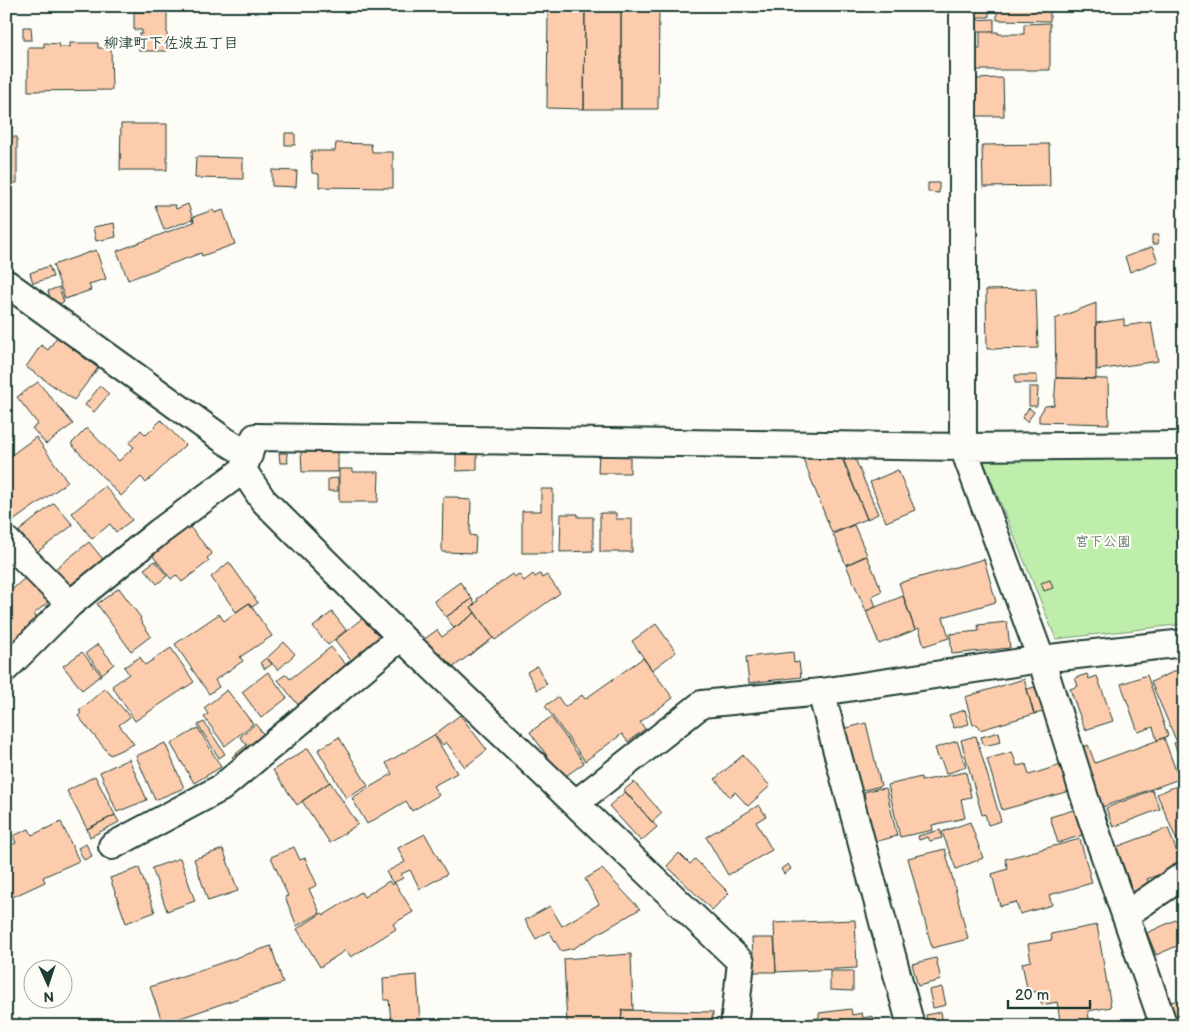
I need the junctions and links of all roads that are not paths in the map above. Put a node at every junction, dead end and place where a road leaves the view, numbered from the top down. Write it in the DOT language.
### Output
graph roads {
  1 [pos="964,6"];
  2 [pos="6,283"];
  3 [pos="1184,445"];
  4 [pos="963,447"];
  5 [pos="246,462"];
  6 [pos="6,540"];
  7 [pos="70,604"];
  8 [pos="401,637"];
  9 [pos="1184,643"];
  10 [pos="1041,659"];
  11 [pos="6,668"];
  12 [pos="821,692"];
  13 [pos="576,803"];
  14 [pos="112,846"];
  15 [pos="1184,875"];
  16 [pos="1126,915"];
  17 [pos="734,1026"];
  18 [pos="911,1026"];
  19 [pos="1164,1026"];
  1 -- 4 [label="street"];
  2 -- 5 [label="street"];
  3 -- 4 [label="street"];
  4 -- 5 [label="street"];
  4 -- 10 [label="street"];
  5 -- 7 [label="street"];
  5 -- 8 [label="street"];
  6 -- 7 [label="street"];
  7 -- 11 [label="street"];
  8 -- 13 [label="street"];
  8 -- 14 [label="street"];
  9 -- 10 [label="street"];
  10 -- 12 [label="street"];
  10 -- 16 [label="street"];
  12 -- 13 [label="street"];
  12 -- 18 [label="street"];
  13 -- 17 [label="street"];
  15 -- 16 [label="street"];
  16 -- 19 [label="street"];
}
